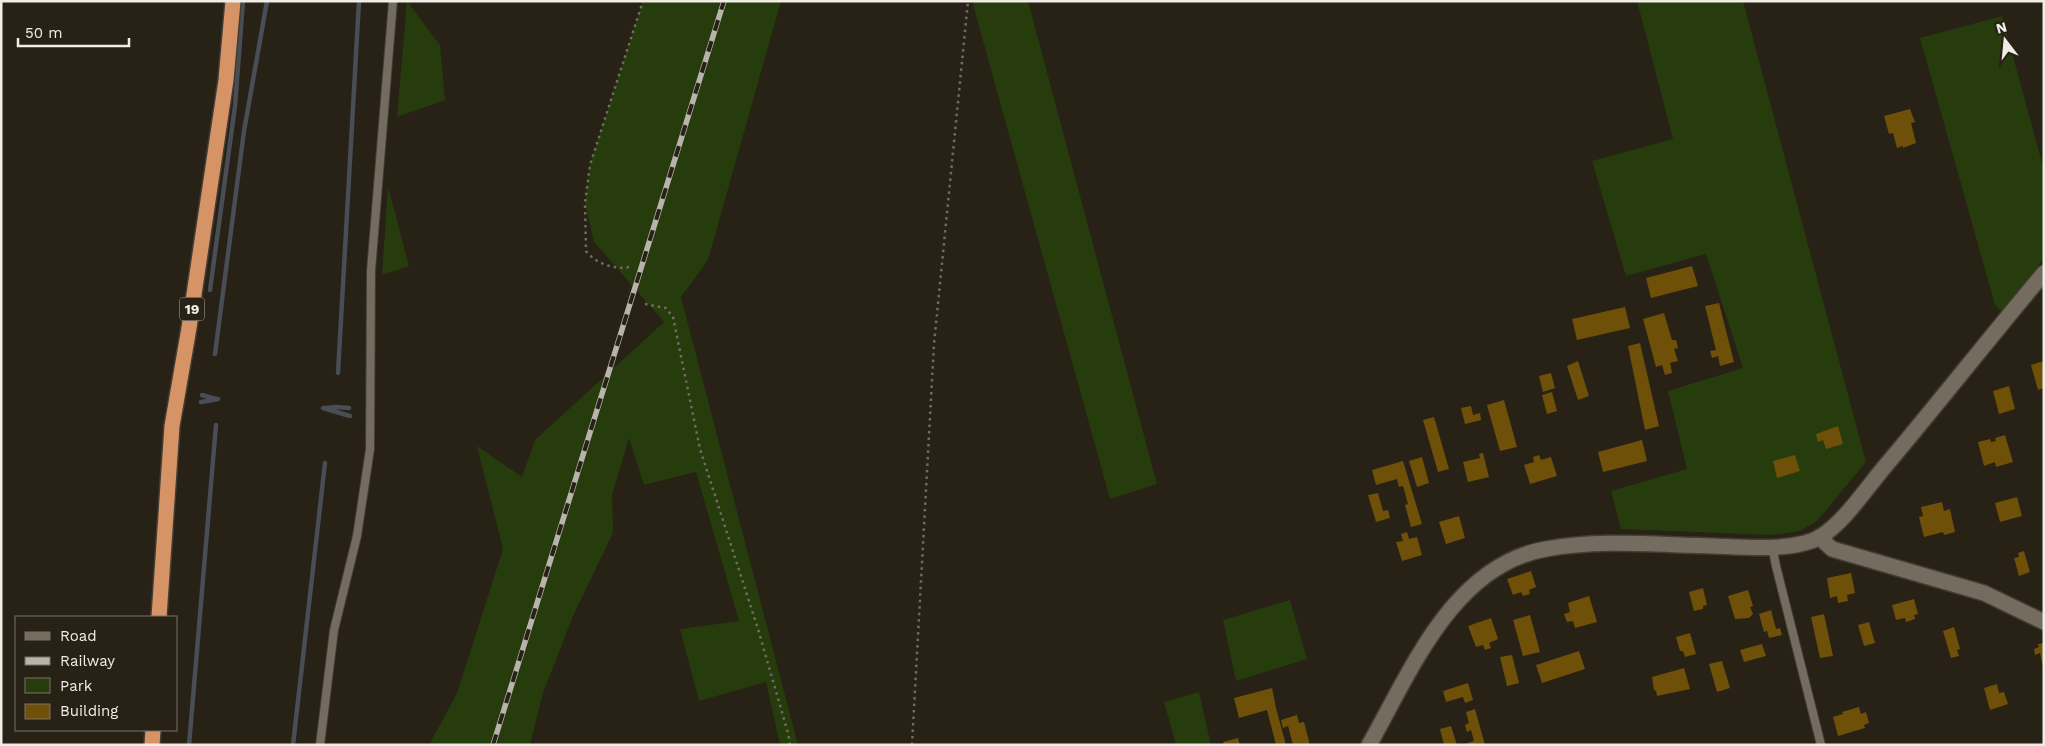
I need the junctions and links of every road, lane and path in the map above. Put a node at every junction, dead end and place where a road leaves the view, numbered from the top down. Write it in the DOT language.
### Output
graph roads {
  1 [pos="233,1"];
  2 [pos="393,1"];
  3 [pos="643,1"];
  4 [pos="968,1"];
  5 [pos="629,267"];
  6 [pos="2044,273"];
  7 [pos="645,304"];
  8 [pos="1819,537"];
  9 [pos="1772,546"];
  10 [pos="158,616"];
  11 [pos="2044,622"];
  12 [pos="153,731"];
  13 [pos="152,745"];
  14 [pos="320,745"];
  15 [pos="790,745"];
  16 [pos="912,745"];
  17 [pos="1369,745"];
  18 [pos="1821,745"];
  1 -- 10 [label="highway, 19"];
  2 -- 14 [label="lane"];
  3 -- 5 [label="path"];
  4 -- 16 [label="path"];
  6 -- 8 [label="street"];
  7 -- 15 [label="path"];
  8 -- 9 [label="street"];
  8 -- 11 [label="street"];
  9 -- 17 [label="street"];
  9 -- 18 [label="lane"];
  12 -- 13 [label="highway"];
}
